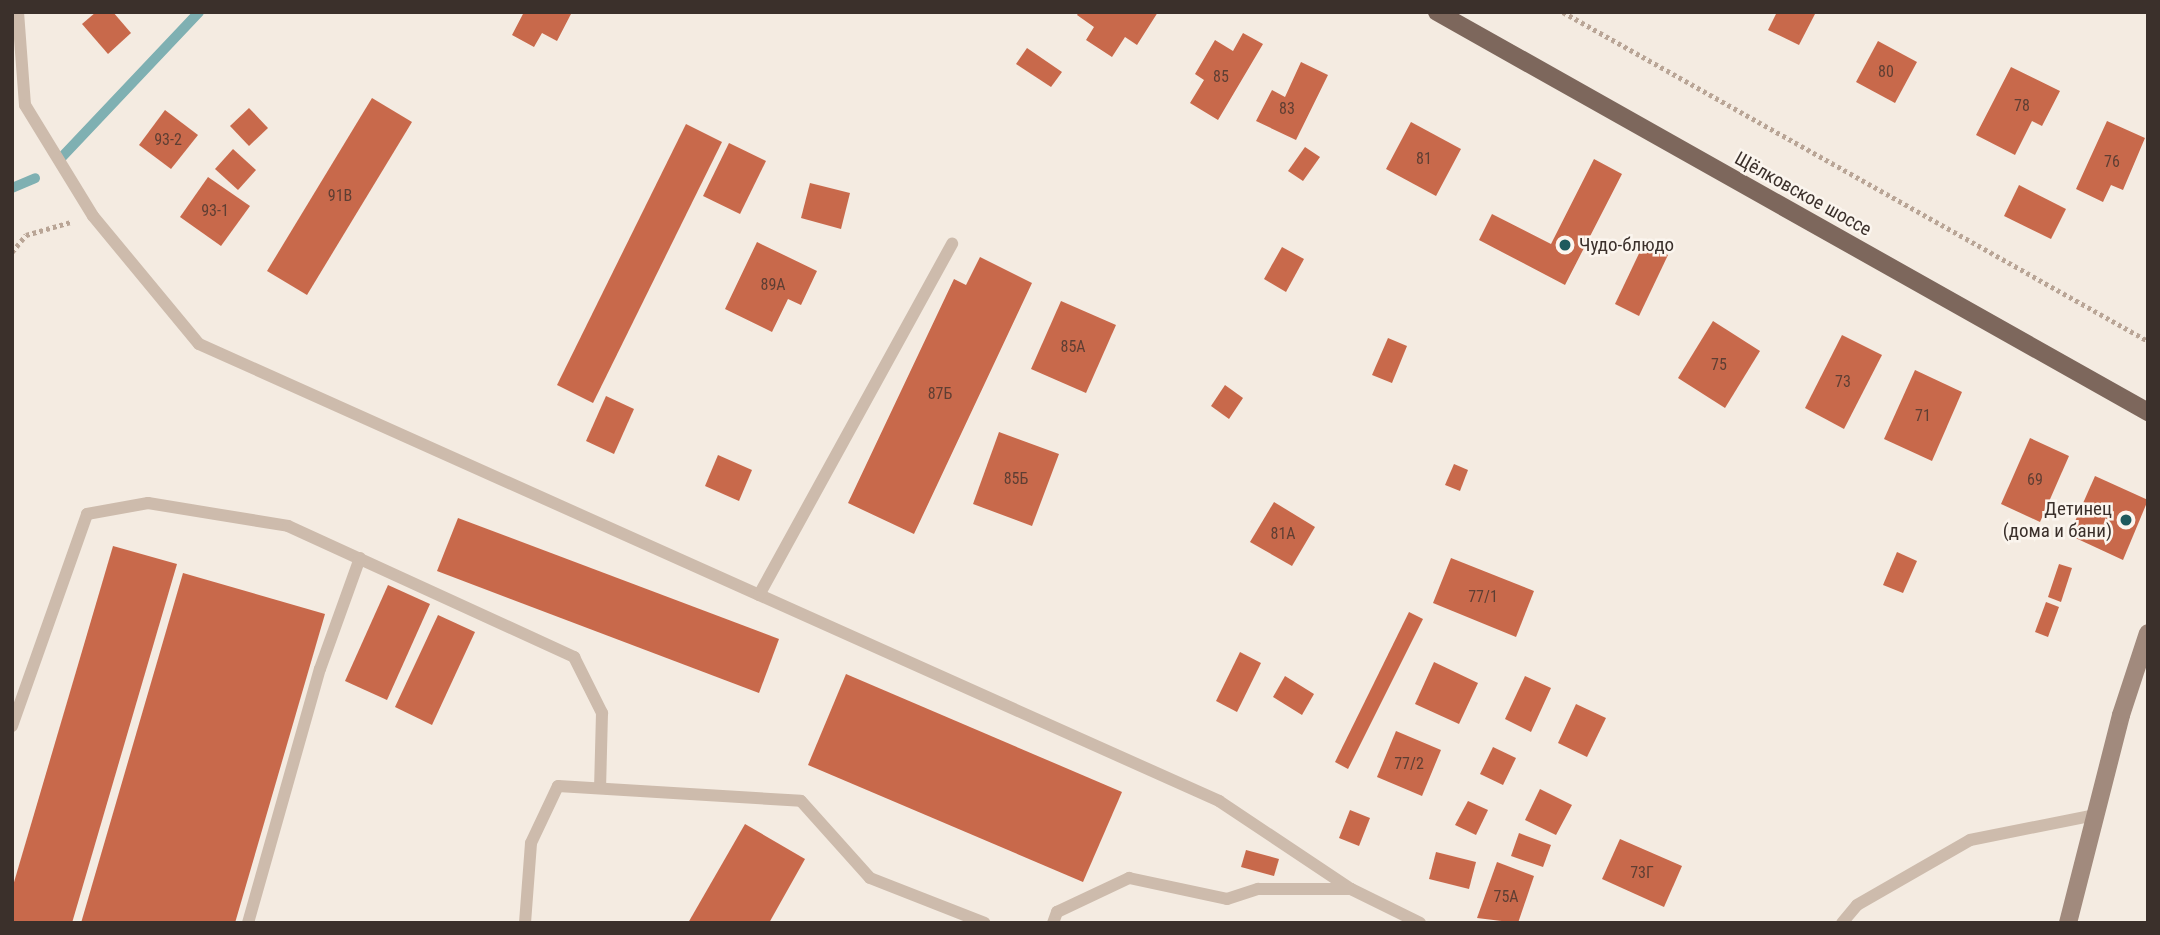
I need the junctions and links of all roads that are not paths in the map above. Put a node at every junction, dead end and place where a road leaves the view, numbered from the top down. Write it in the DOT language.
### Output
graph roads {
  1 [pos="18,12"];
  2 [pos="1437,12"];
  3 [pos="19,104"];
  4 [pos="952,244"];
  5 [pos="2148,412"];
  6 [pos="360,558"];
  7 [pos="759,596"];
  8 [pos="2148,633"];
  9 [pos="12,726"];
  10 [pos="600,788"];
  11 [pos="2095,815"];
  12 [pos="1351,889"];
  13 [pos="248,923"];
  14 [pos="525,923"];
  15 [pos="985,923"];
  16 [pos="1053,923"];
  17 [pos="1420,923"];
  18 [pos="1842,923"];
  19 [pos="2068,923"];
  1 -- 3 [label="lane"];
  2 -- 5 [label="main road, Щёлковское шоссе"];
  3 -- 7 [label="lane"];
  4 -- 7 [label="lane"];
  6 -- 9 [label="lane"];
  6 -- 10 [label="lane"];
  6 -- 13 [label="lane"];
  7 -- 12 [label="lane"];
  8 -- 11 [label="main road"];
  10 -- 14 [label="lane"];
  10 -- 15 [label="lane"];
  11 -- 18 [label="lane"];
  11 -- 19 [label="main road"];
  12 -- 16 [label="lane"];
  12 -- 17 [label="lane"];
}
